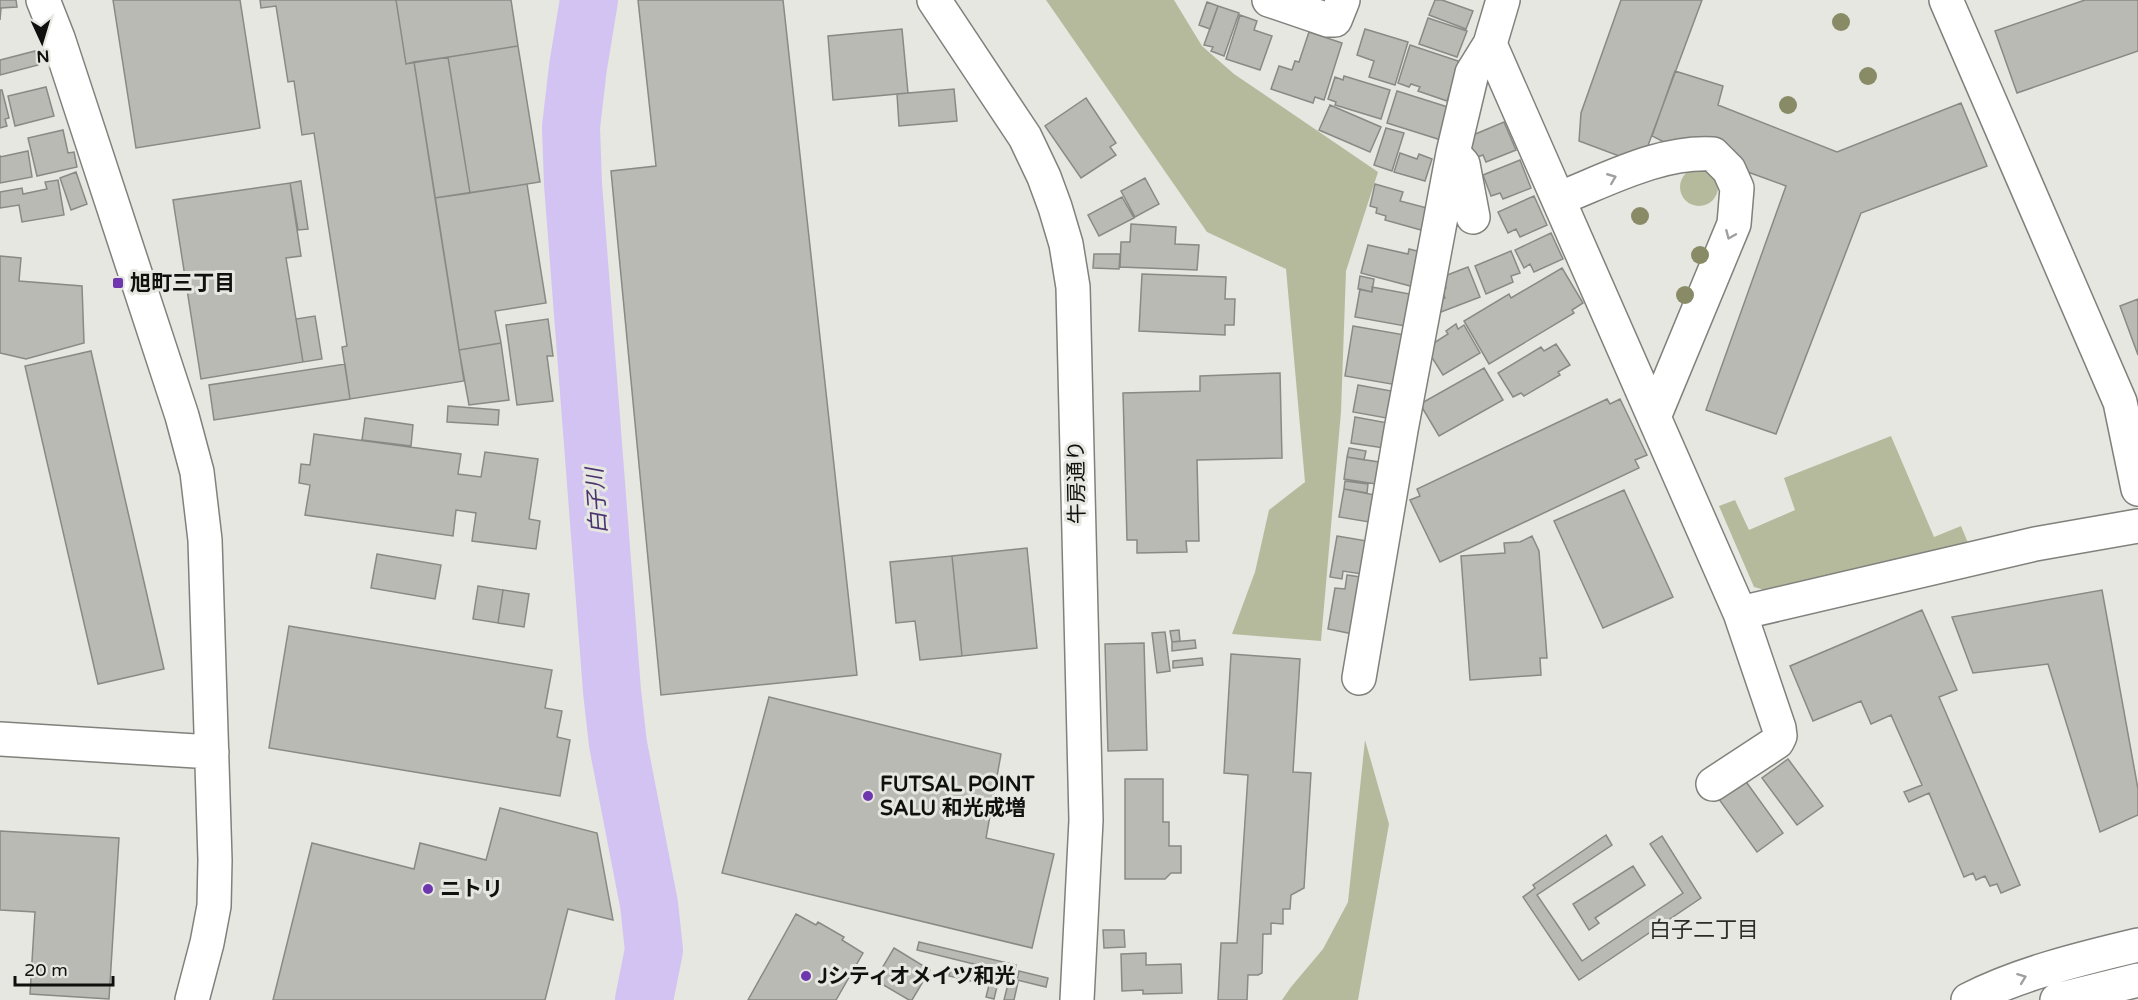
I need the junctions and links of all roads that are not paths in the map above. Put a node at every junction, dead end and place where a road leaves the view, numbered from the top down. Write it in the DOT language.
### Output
graph roads {
  1 [pos="43,0"];
  2 [pos="934,0"];
  3 [pos="1269,0"];
  4 [pos="1343,0"];
  5 [pos="1503,0"];
  6 [pos="1946,0"];
  7 [pos="1490,44"];
  8 [pos="1453,153"];
  9 [pos="1558,199"];
  10 [pos="1473,217"];
  11 [pos="1654,417"];
  12 [pos="2138,489"];
  13 [pos="2138,525"];
  14 [pos="1740,613"];
  15 [pos="1359,678"];
  16 [pos="0,739"];
  17 [pos="212,752"];
  18 [pos="1713,784"];
  19 [pos="2138,945"];
  20 [pos="2138,980"];
  21 [pos="192,1000"];
  22 [pos="1077,1000"];
  23 [pos="1968,1000"];
  24 [pos="2057,1000"];
  1 -- 17 [label="main road"];
  2 -- 22 [label="main road, 牛房通り"];
  3 -- 4 [label="main road"];
  5 -- 7 [label="main road"];
  6 -- 12 [label="main road"];
  7 -- 8 [label="main road"];
  7 -- 9 [label="main road"];
  8 -- 10 [label="main road"];
  8 -- 15 [label="main road"];
  9 -- 11 [label="main road"];
  9 -- 11 [label="main road, one-way"];
  11 -- 14 [label="main road"];
  13 -- 14 [label="main road"];
  14 -- 18 [label="main road"];
  16 -- 17 [label="main road"];
  17 -- 21 [label="main road"];
  23 -- 19 [label="main road, one-way"];
  20 -- 24 [label="main road"];
}
